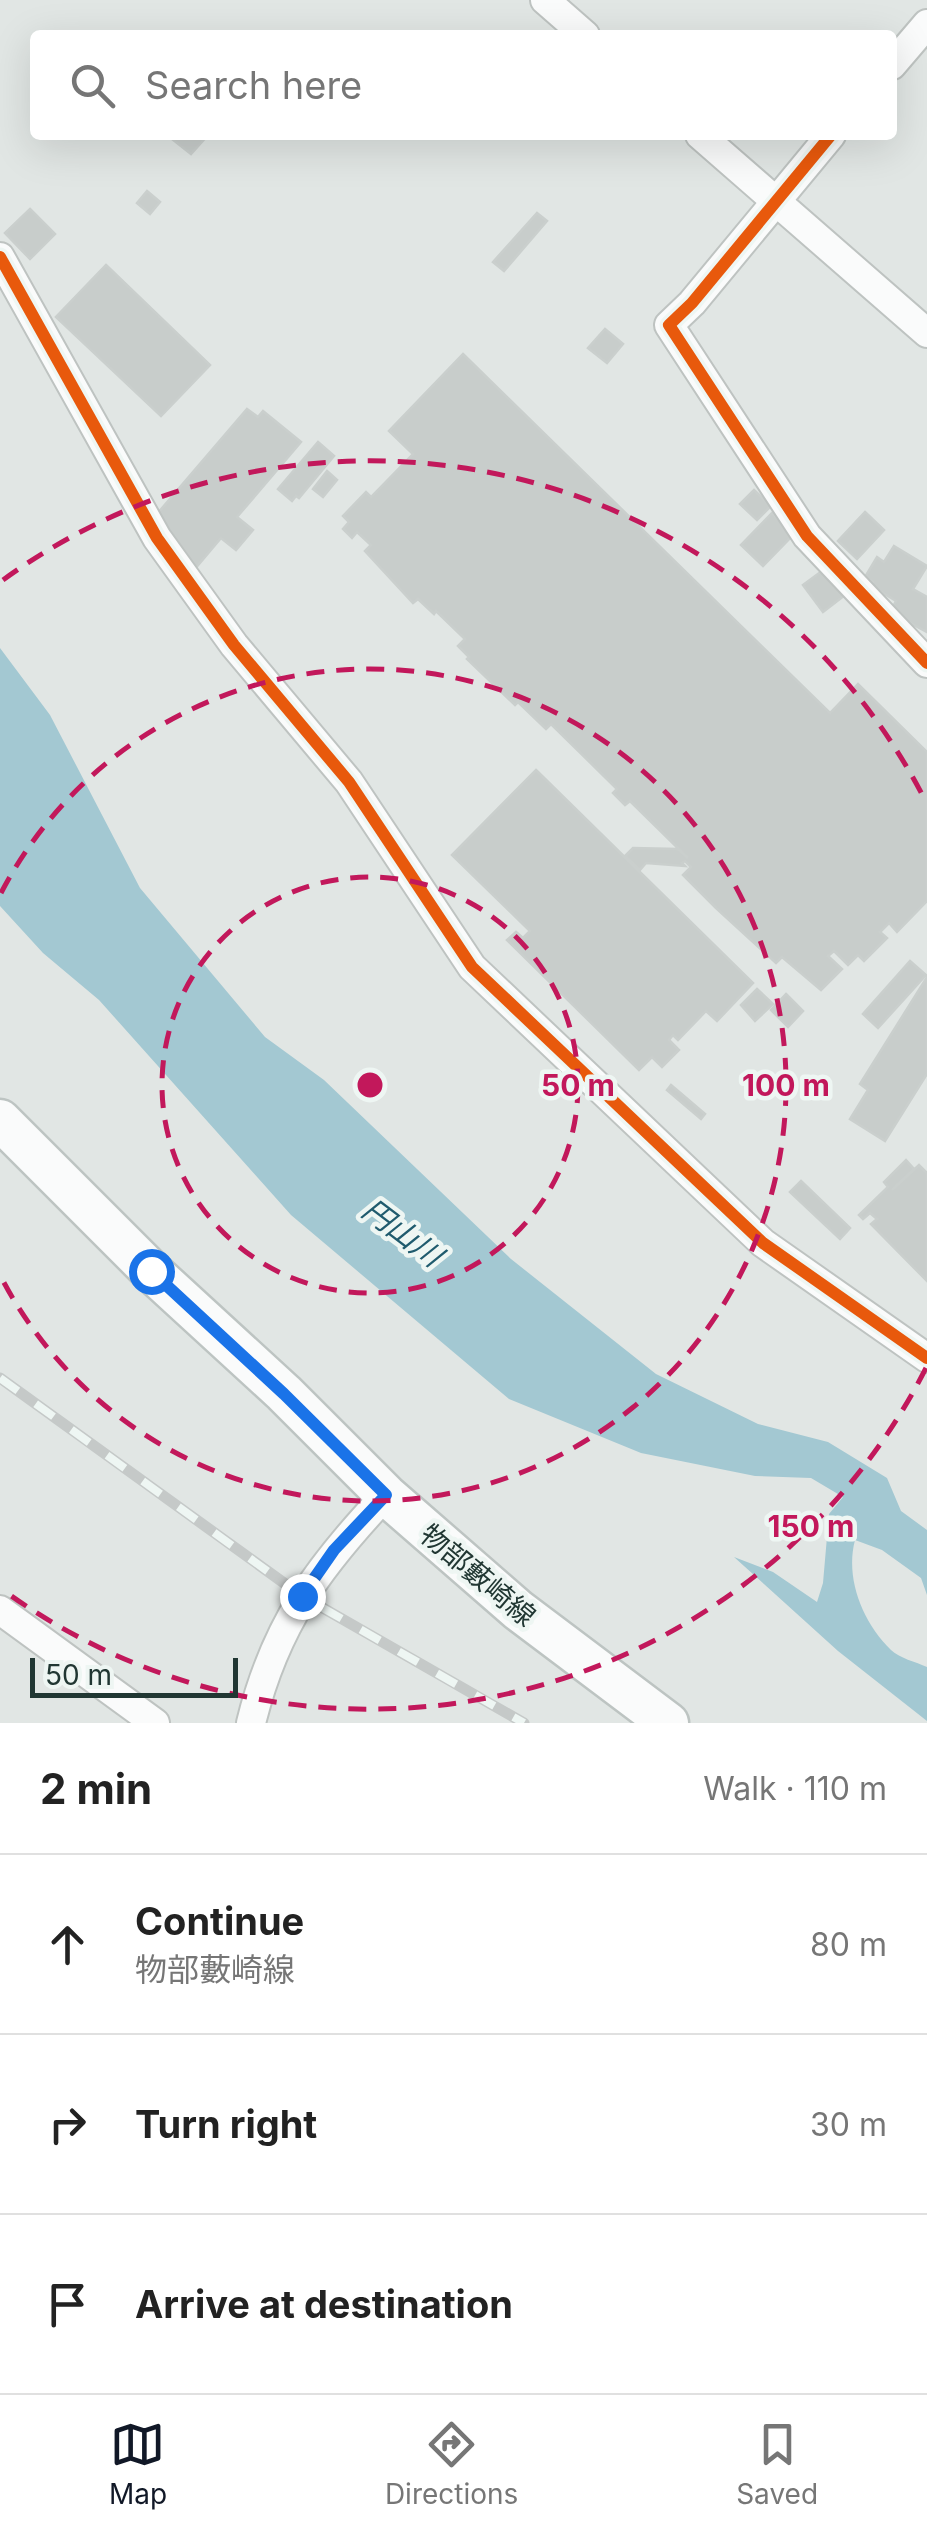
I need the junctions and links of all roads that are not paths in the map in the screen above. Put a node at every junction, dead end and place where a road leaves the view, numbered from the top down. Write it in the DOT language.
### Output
graph roads {
  1 [pos="544,0"];
  2 [pos="927,24"];
  3 [pos="579,30"];
  4 [pos="897,59"];
  5 [pos="706,140"];
  6 [pos="827,140"];
  7 [pos="775,200"];
  8 [pos="0,257"];
  9 [pos="927,333"];
  10 [pos="927,663"];
  11 [pos="0,1120"];
  12 [pos="927,1358"];
  13 [pos="386,1495"];
  14 [pos="0,1610"];
  15 [pos="155,1723"];
  16 [pos="251,1723"];
  17 [pos="668,1723"];
  1 -- 3 [label="street"];
  2 -- 4 [label="street"];
  5 -- 7 [label="street"];
  6 -- 7 [label="street"];
  7 -- 9 [label="street"];
  7 -- 10 [label="street"];
  8 -- 12 [label="street"];
  11 -- 13 [label="main road, 物部藪崎線"];
  13 -- 16 [label="street"];
  13 -- 17 [label="main road, 物部藪崎線"];
  14 -- 15 [label="street"];
}
